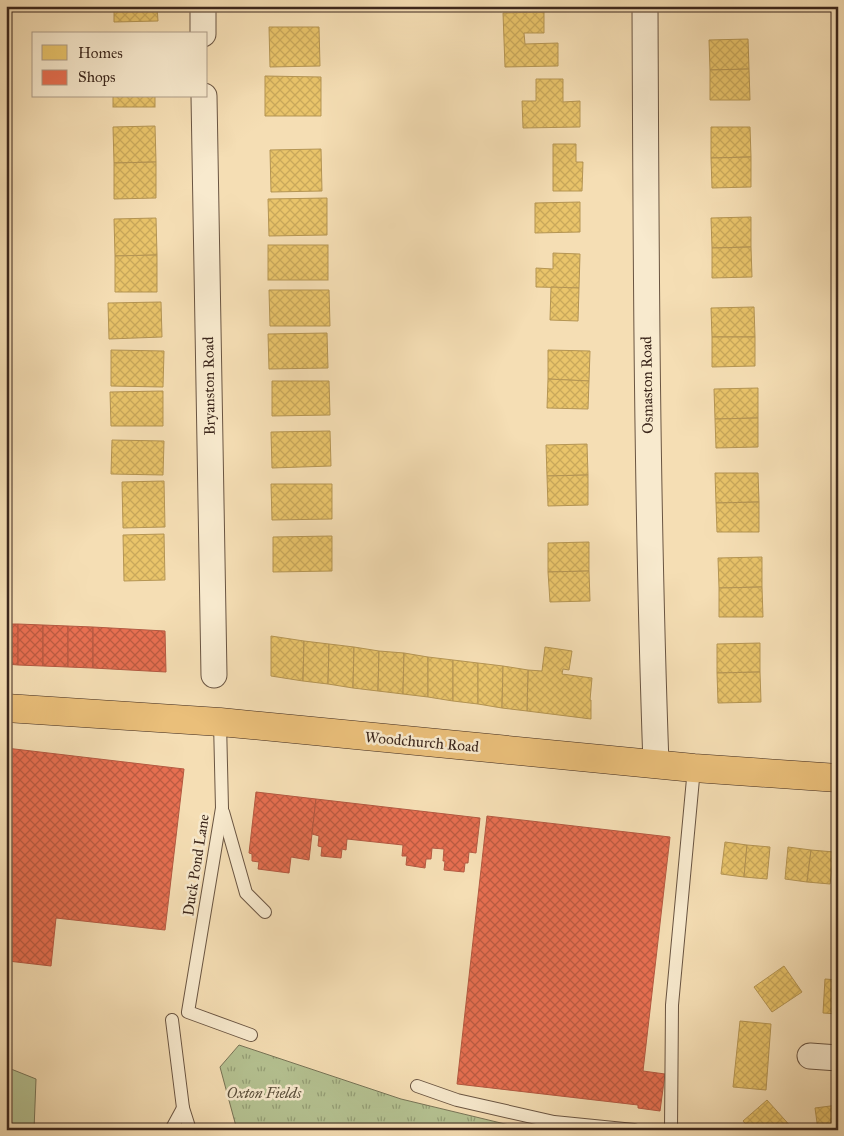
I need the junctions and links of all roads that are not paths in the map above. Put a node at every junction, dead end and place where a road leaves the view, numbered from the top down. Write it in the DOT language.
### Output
graph roads {
  1 [pos="203,6"];
  2 [pos="645,6"];
  3 [pos="203,32"];
  4 [pos="204,98"];
  5 [pos="214,675"];
  6 [pos="6,708"];
  7 [pos="220,722"];
  8 [pos="656,764"];
  9 [pos="694,768"];
  10 [pos="838,778"];
  11 [pos="222,808"];
  12 [pos="265,912"];
  13 [pos="172,1020"];
  14 [pos="251,1035"];
  15 [pos="810,1056"];
  16 [pos="838,1058"];
  17 [pos="417,1086"];
  18 [pos="183,1108"];
  19 [pos="171,1130"];
  20 [pos="190,1130"];
  21 [pos="634,1130"];
  22 [pos="670,1130"];
  1 -- 3 [label="street"];
  2 -- 8 [label="street, Osmaston Road"];
  4 -- 5 [label="street, Bryanston Road"];
  6 -- 7 [label="highway, Woodchurch Road"];
  7 -- 8 [label="highway, Woodchurch Road"];
  7 -- 11 [label="lane, Duck Pond Lane"];
  8 -- 9 [label="highway, Woodchurch Road"];
  9 -- 10 [label="highway, Woodchurch Road"];
  9 -- 22 [label="lane"];
  11 -- 12 [label="lane"];
  11 -- 14 [label="lane, Duck Pond Lane"];
  13 -- 18 [label="lane"];
  15 -- 16 [label="street"];
  17 -- 21 [label="lane"];
  18 -- 19 [label="lane"];
  18 -- 20 [label="lane"];
}
